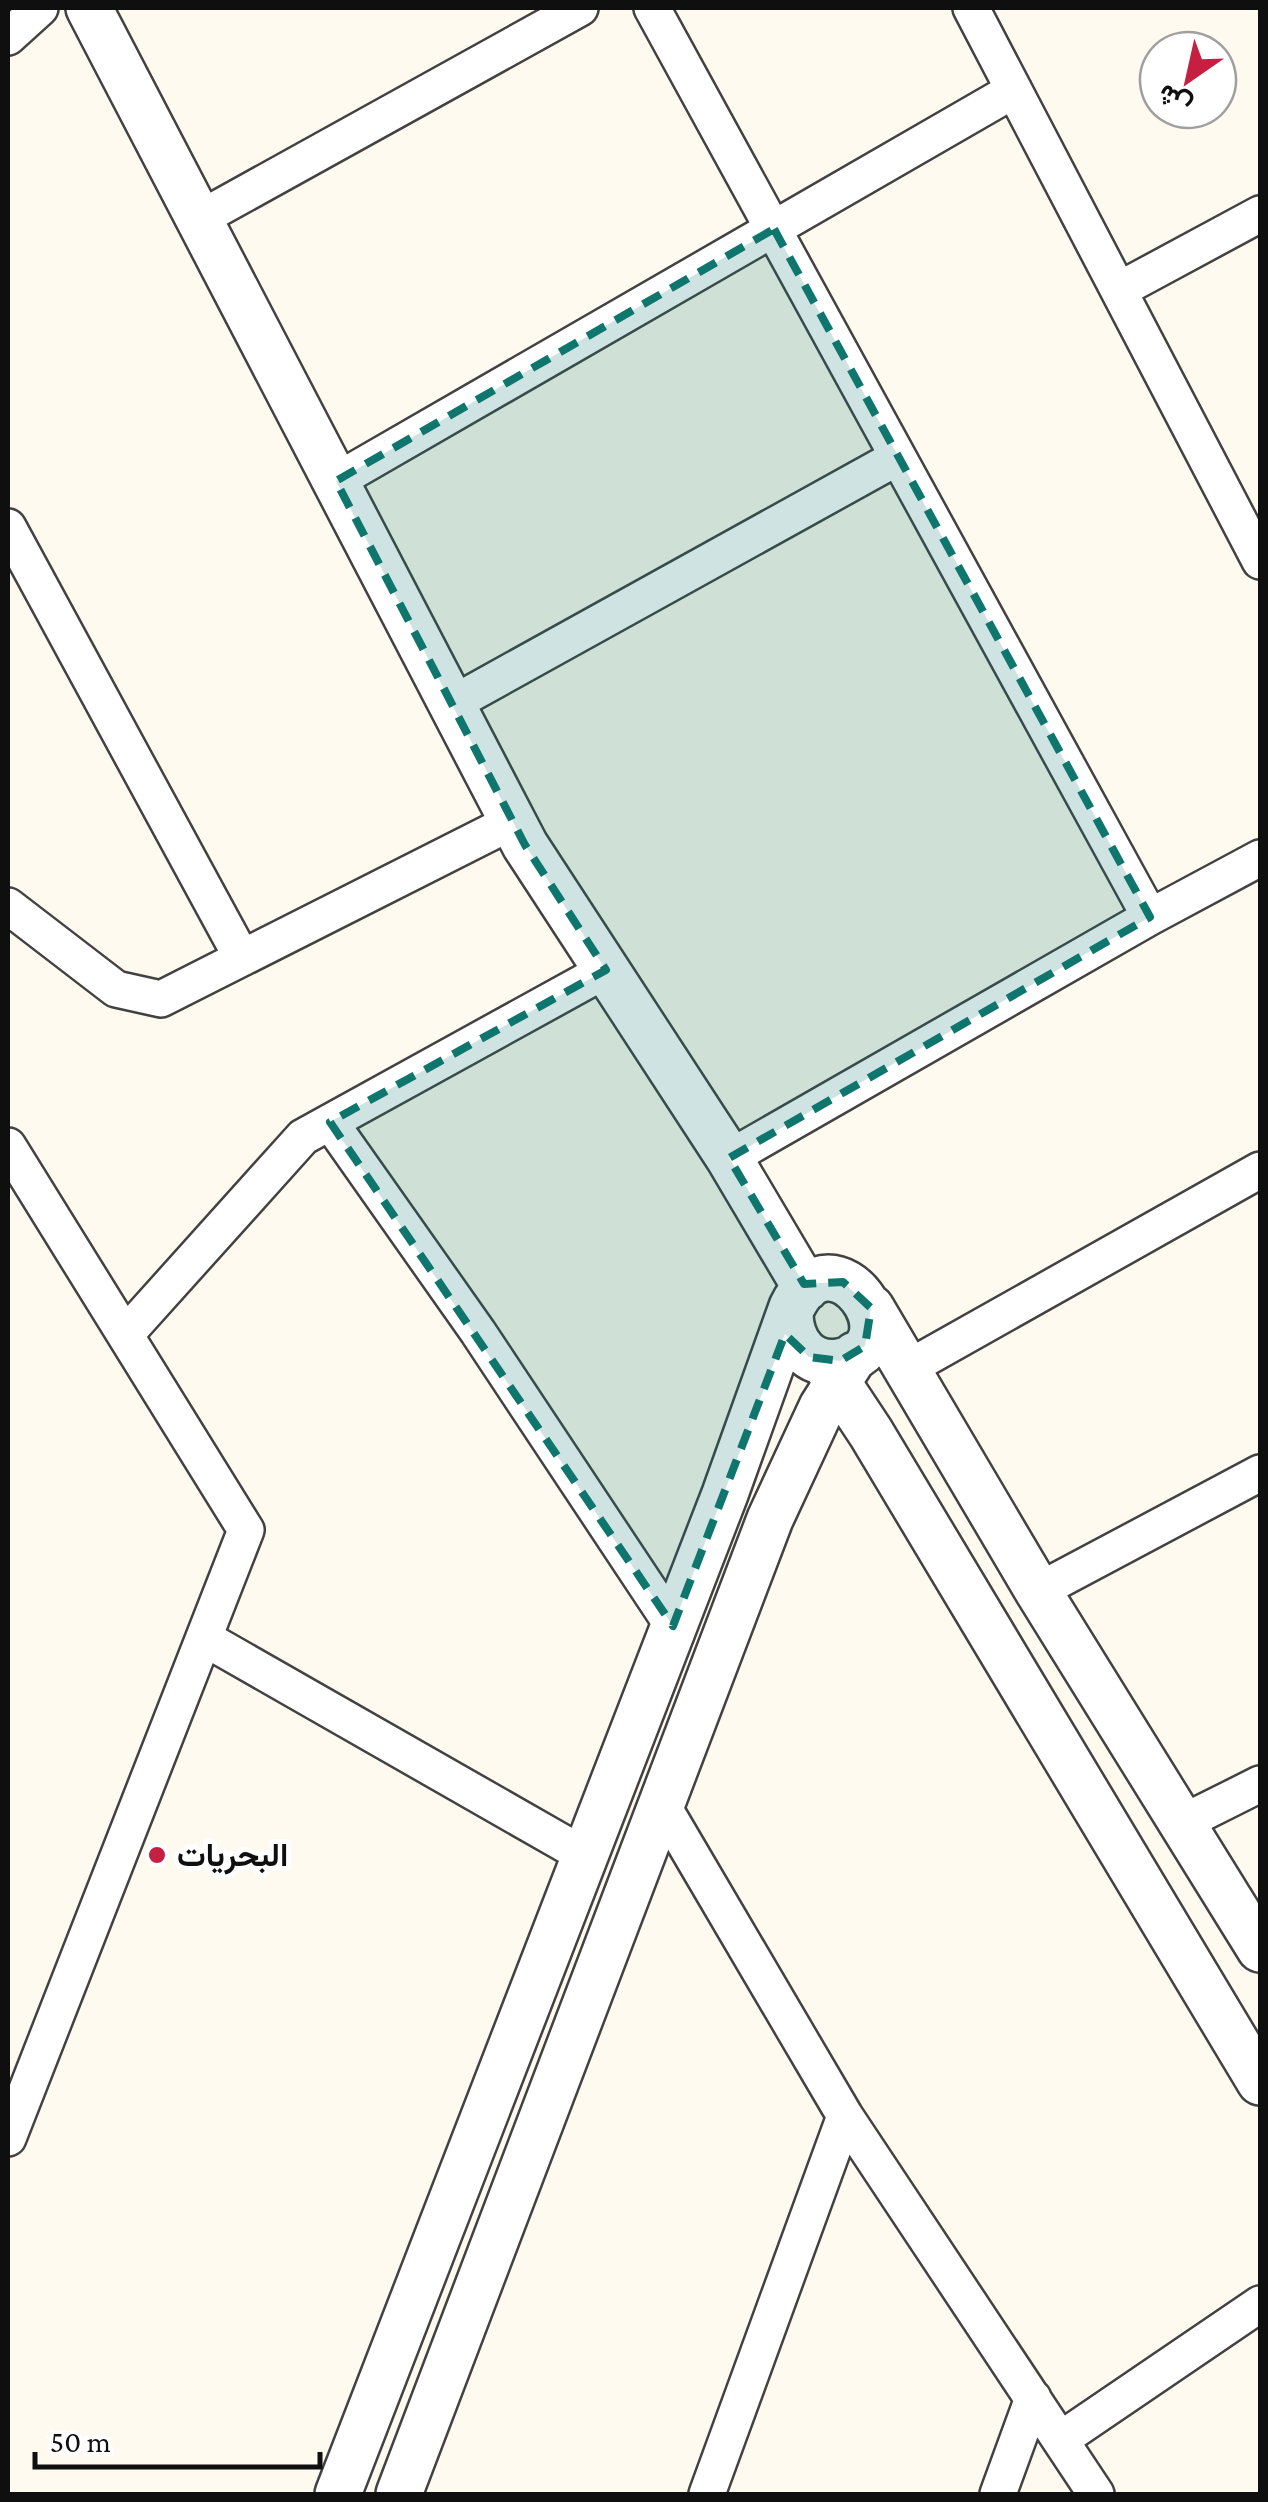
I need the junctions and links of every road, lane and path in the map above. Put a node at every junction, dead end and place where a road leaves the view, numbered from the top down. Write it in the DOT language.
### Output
graph roads {
  1 [pos="40,8"];
  2 [pos="89,8"];
  3 [pos="580,8"];
  4 [pos="652,8"];
  5 [pos="971,8"];
  6 [pos="8,36"];
  7 [pos="1014,90"];
  8 [pos="1260,214"];
  9 [pos="199,219"];
  10 [pos="774,229"];
  11 [pos="1118,290"];
  12 [pos="898,457"];
  13 [pos="336,481"];
  14 [pos="8,527"];
  15 [pos="1256,543"];
  16 [pos="452,704"];
  17 [pos="512,821"];
  18 [pos="1260,858"];
  19 [pos="8,906"];
  20 [pos="1150,917"];
  21 [pos="242,958"];
  22 [pos="606,970"];
  23 [pos="330,1122"];
  24 [pos="729,1158"];
  25 [pos="13,1169"];
  26 [pos="1260,1170"];
  27 [pos="798,1301"];
  28 [pos="870,1308"];
  29 [pos="125,1335"];
  30 [pos="839,1366"];
  31 [pos="908,1368"];
  32 [pos="810,1432"];
  33 [pos="871,1433"];
  34 [pos="1260,1472"];
  35 [pos="1038,1591"];
  36 [pos="674,1626"];
  37 [pos="204,1638"];
  38 [pos="1260,1784"];
  39 [pos="661,1803"];
  40 [pos="1182,1823"];
  41 [pos="584,1855"];
  42 [pos="1260,1949"];
  43 [pos="1260,2082"];
  44 [pos="845,2116"];
  45 [pos="8,2138"];
  46 [pos="1260,2304"];
  47 [pos="1032,2398"];
  48 [pos="1060,2440"];
  49 [pos="338,2494"];
  50 [pos="399,2494"];
  51 [pos="708,2494"];
  52 [pos="998,2494"];
  53 [pos="1096,2494"];
  1 -- 6 [label="street"];
  2 -- 9 [label="street"];
  3 -- 9 [label="street"];
  4 -- 10 [label="street"];
  5 -- 7 [label="street"];
  7 -- 10 [label="street"];
  7 -- 11 [label="street"];
  8 -- 11 [label="street"];
  9 -- 13 [label="street"];
  10 -- 12 [label="street"];
  10 -- 13 [label="street"];
  11 -- 15 [label="street"];
  12 -- 16 [label="street"];
  12 -- 20 [label="street"];
  13 -- 16 [label="street"];
  14 -- 21 [label="street"];
  16 -- 17 [label="street"];
  17 -- 21 [label="street"];
  17 -- 22 [label="street"];
  18 -- 20 [label="street"];
  19 -- 21 [label="street"];
  20 -- 24 [label="street"];
  22 -- 23 [label="street"];
  22 -- 24 [label="street"];
  23 -- 29 [label="street"];
  23 -- 36 [label="street"];
  24 -- 27 [label="street"];
  25 -- 29 [label="street"];
  26 -- 31 [label="street"];
  27 -- 28 [label="street"];
  27 -- 30 [label="street"];
  27 -- 36 [label="street"];
  28 -- 30 [label="street"];
  28 -- 31 [label="street"];
  29 -- 37 [label="street"];
  30 -- 32 [label="street"];
  30 -- 33 [label="street"];
  31 -- 35 [label="street"];
  32 -- 33 [label="street"];
  32 -- 39 [label="street"];
  33 -- 43 [label="street"];
  34 -- 35 [label="street"];
  35 -- 40 [label="street"];
  36 -- 41 [label="street"];
  37 -- 41 [label="street"];
  37 -- 45 [label="street"];
  38 -- 40 [label="street"];
  39 -- 44 [label="street"];
  39 -- 50 [label="street"];
  40 -- 42 [label="street"];
  41 -- 49 [label="street"];
  44 -- 47 [label="street"];
  44 -- 51 [label="street"];
  46 -- 48 [label="street"];
  47 -- 48 [label="street"];
  47 -- 52 [label="street"];
  48 -- 53 [label="street"];
}
